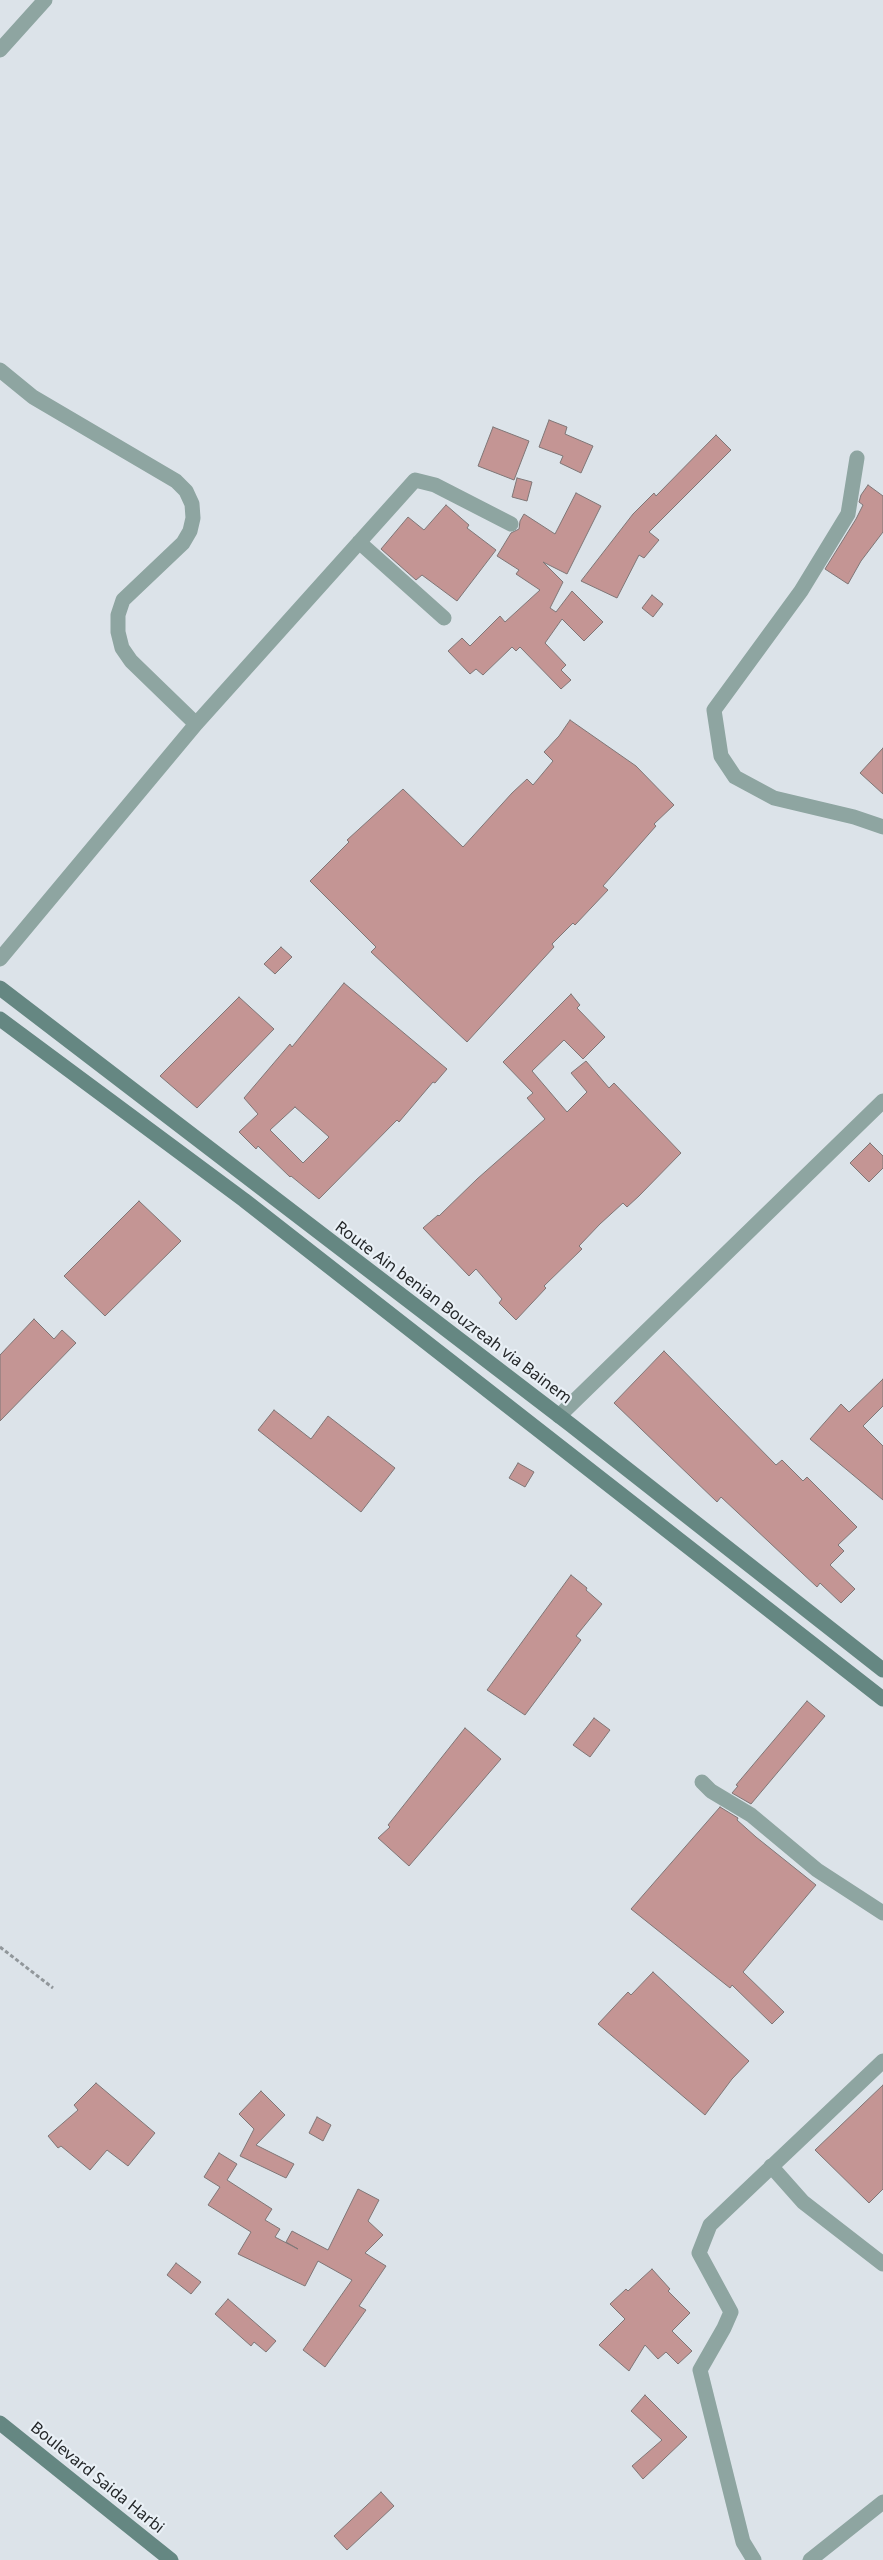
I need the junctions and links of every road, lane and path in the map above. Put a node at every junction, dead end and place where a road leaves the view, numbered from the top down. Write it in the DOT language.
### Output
graph roads {
  1 [pos="45,0"];
  2 [pos="0,50"];
  3 [pos="0,370"];
  4 [pos="857,458"];
  5 [pos="511,524"];
  6 [pos="359,542"];
  7 [pos="444,618"];
  8 [pos="196,724"];
  9 [pos="883,827"];
  10 [pos="0,959"];
  11 [pos="0,988"];
  12 [pos="0,1019"];
  13 [pos="883,1101"];
  14 [pos="559,1416"];
  15 [pos="883,1670"];
  16 [pos="883,1699"];
  17 [pos="702,1782"];
  18 [pos="883,1914"];
  19 [pos="0,1947"];
  20 [pos="53,1988"];
  21 [pos="883,2062"];
  22 [pos="771,2166"];
  23 [pos="883,2264"];
  24 [pos="0,2422"];
  25 [pos="883,2502"];
  26 [pos="171,2560"];
  27 [pos="754,2560"];
  28 [pos="810,2560"];
  1 -- 2 [label="street"];
  3 -- 8 [label="street"];
  4 -- 9 [label="street"];
  5 -- 6 [label="street"];
  6 -- 7 [label="street"];
  6 -- 8 [label="street"];
  8 -- 10 [label="street"];
  11 -- 14 [label="main road, Route Ain benian Bouzreah via Bainem"];
  12 -- 16 [label="main road"];
  13 -- 14 [label="street"];
  14 -- 15 [label="main road, Route Ain benian Bouzreah via Bainem"];
  17 -- 18 [label="street"];
  19 -- 20 [label="path"];
  21 -- 22 [label="street"];
  22 -- 23 [label="street"];
  22 -- 27 [label="street"];
  24 -- 26 [label="main road, Boulevard Saida Harbi"];
  25 -- 28 [label="street"];
}
